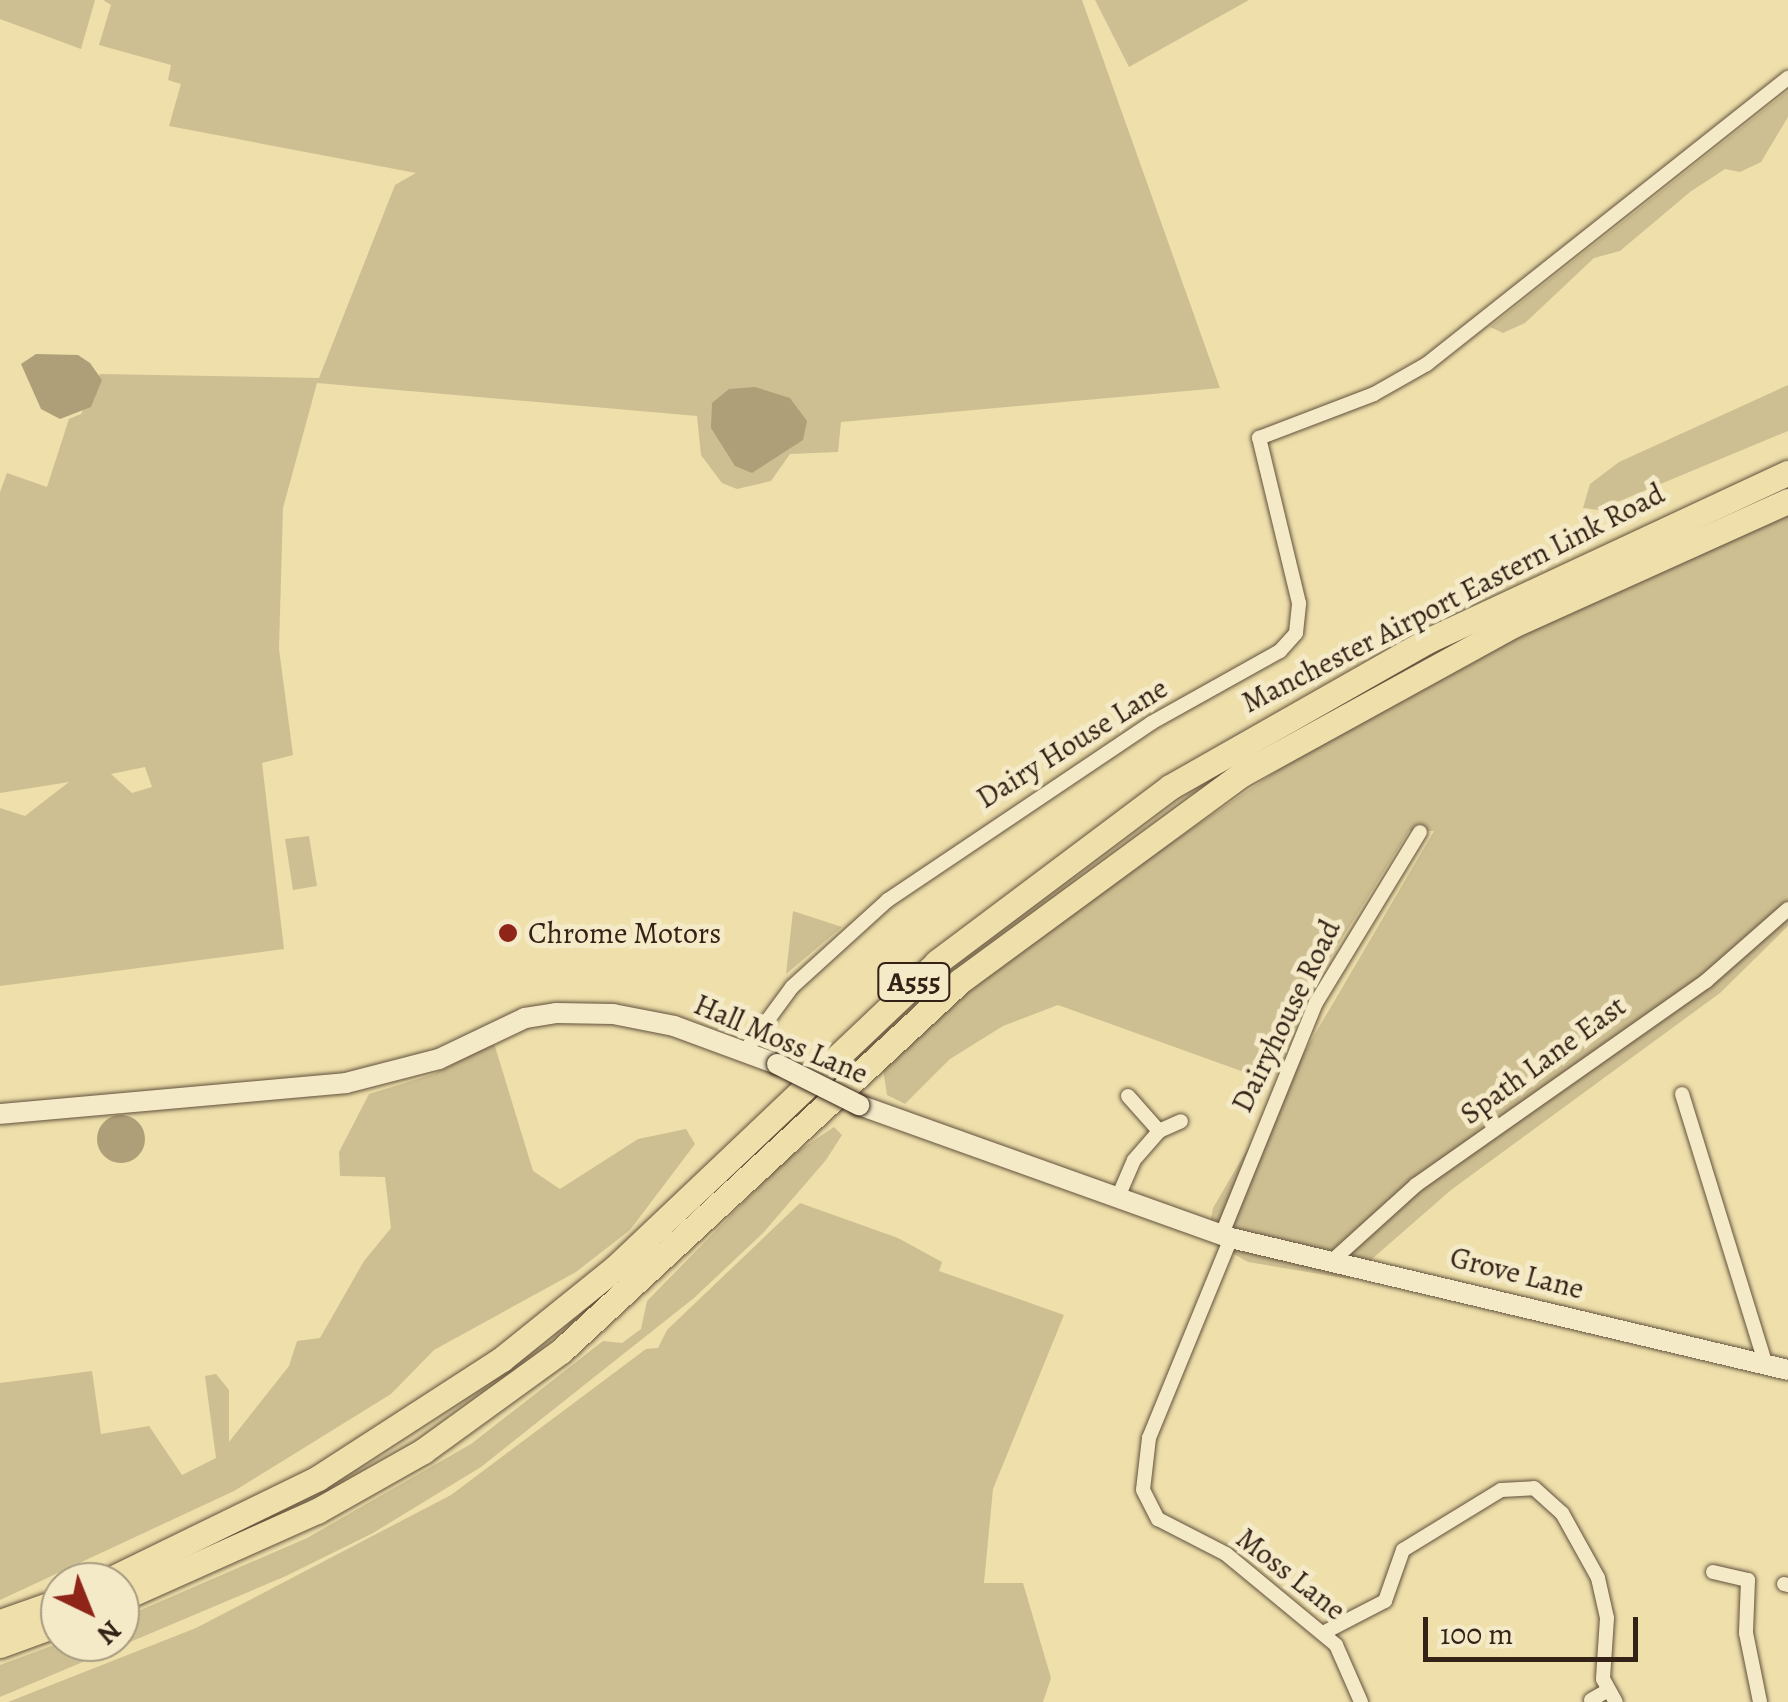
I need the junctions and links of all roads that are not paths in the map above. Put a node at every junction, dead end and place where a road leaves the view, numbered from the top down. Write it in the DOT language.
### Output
graph roads {
  1 [pos="1788,78"];
  2 [pos="1788,473"];
  3 [pos="1788,501"];
  4 [pos="1420,832"];
  5 [pos="1788,909"];
  6 [pos="745,1051"];
  7 [pos="1682,1094"];
  8 [pos="1128,1096"];
  9 [pos="0,1114"];
  10 [pos="1182,1121"];
  11 [pos="1159,1131"];
  12 [pos="1118,1197"];
  13 [pos="1226,1236"];
  14 [pos="1333,1260"];
  15 [pos="1766,1365"];
  16 [pos="1788,1370"];
  17 [pos="140,1565"];
  18 [pos="1713,1572"];
  19 [pos="140,1590"];
  20 [pos="40,1608"];
  21 [pos="0,1622"];
  22 [pos="40,1630"];
  23 [pos="1323,1633"];
  24 [pos="0,1645"];
  25 [pos="1612,1696"];
  26 [pos="1591,1700"];
  27 [pos="1361,1702"];
  28 [pos="1760,1702"];
  1 -- 6 [label="street, Dairy House Lane"];
  2 -- 17 [label="highway, Manchester Airport Eastern Link Road / A555"];
  3 -- 19 [label="highway, Manchester Airport Eastern Link Road / A555"];
  4 -- 13 [label="street, Dairyhouse Road"];
  5 -- 14 [label="street, Spath Lane East"];
  6 -- 9 [label="street, Hall Moss Lane"];
  6 -- 12 [label="street, Hall Moss Lane, bridge"];
  7 -- 15 [label="street"];
  8 -- 11 [label="street"];
  10 -- 11 [label="street"];
  11 -- 12 [label="street"];
  12 -- 13 [label="street, Hall Moss Lane"];
  13 -- 14 [label="street, Grove Lane"];
  13 -- 23 [label="street, Moss Lane"];
  14 -- 15 [label="street, Grove Lane"];
  15 -- 16 [label="street, Grove Lane"];
  18 -- 28 [label="street"];
  20 -- 21 [label="highway"];
  22 -- 24 [label="highway"];
  23 -- 25 [label="street"];
  23 -- 27 [label="street, Moss Lane"];
  25 -- 26 [label="street"];
}
